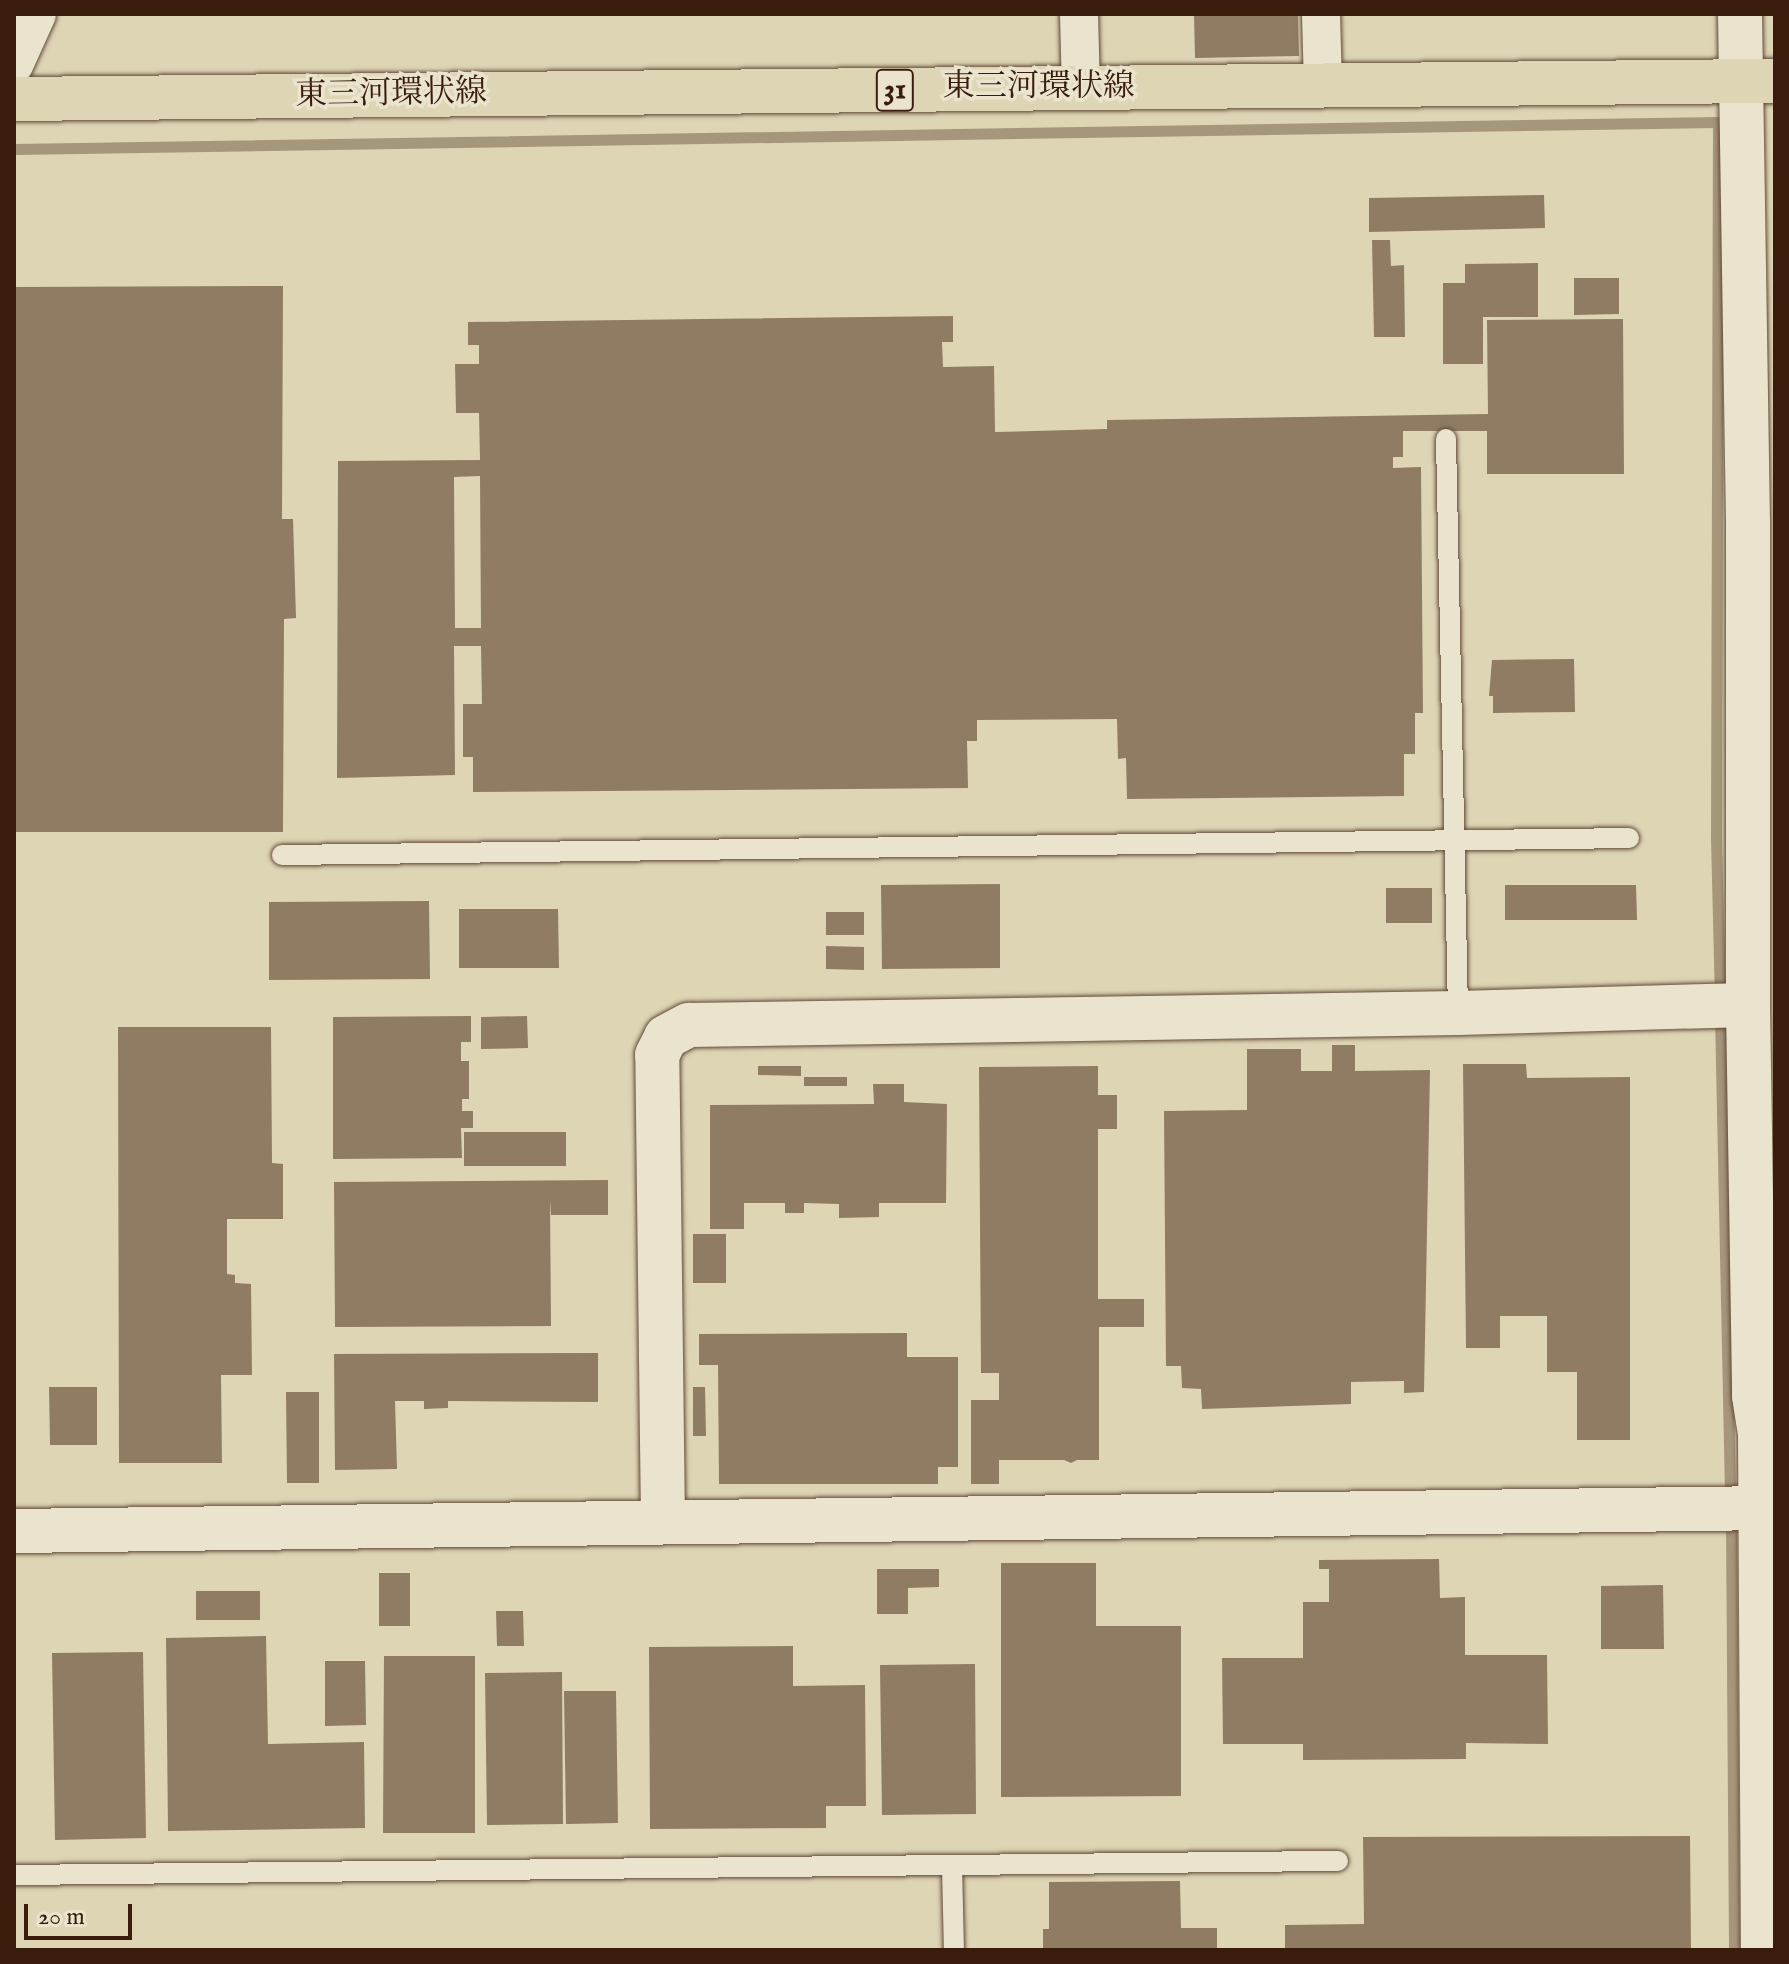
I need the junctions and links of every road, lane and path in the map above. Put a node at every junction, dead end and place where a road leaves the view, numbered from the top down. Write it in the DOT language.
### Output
graph roads {
  1 [pos="37,14"];
  2 [pos="1079,14"];
  3 [pos="1321,14"];
  4 [pos="1740,14"];
  5 [pos="14,65"];
  6 [pos="1758,82"];
  7 [pos="1323,87"];
  8 [pos="1081,88"];
  9 [pos="14,99"];
  10 [pos="1446,439"];
  11 [pos="1761,524"];
  12 [pos="1762,836"];
  13 [pos="1629,838"];
  14 [pos="1455,839"];
  15 [pos="282,855"];
  16 [pos="1761,1005"];
  17 [pos="1458,1013"];
  18 [pos="1768,1434"];
  19 [pos="1761,1508"];
  20 [pos="663,1522"];
  21 [pos="14,1531"];
  22 [pos="1769,1625"];
  23 [pos="1338,1861"];
  24 [pos="952,1865"];
  25 [pos="14,1875"];
  26 [pos="1767,1935"];
  27 [pos="954,1950"];
  1 -- 5 [label="street"];
  2 -- 8 [label="street"];
  3 -- 7 [label="street"];
  4 -- 6 [label="street"];
  6 -- 7 [label="main road, 東三河環状線 / 31"];
  6 -- 11 [label="street"];
  7 -- 8 [label="main road, 東三河環状線 / 31"];
  8 -- 9 [label="main road, 東三河環状線 / 31"];
  10 -- 14 [label="lane"];
  11 -- 12 [label="street"];
  12 -- 16 [label="street"];
  13 -- 14 [label="lane"];
  14 -- 15 [label="lane"];
  14 -- 17 [label="lane"];
  16 -- 17 [label="street"];
  16 -- 18 [label="street"];
  17 -- 20 [label="street"];
  18 -- 19 [label="street"];
  19 -- 20 [label="street"];
  19 -- 22 [label="street"];
  20 -- 21 [label="street"];
  22 -- 26 [label="street"];
  23 -- 24 [label="lane"];
  24 -- 25 [label="lane"];
  24 -- 27 [label="lane"];
}
